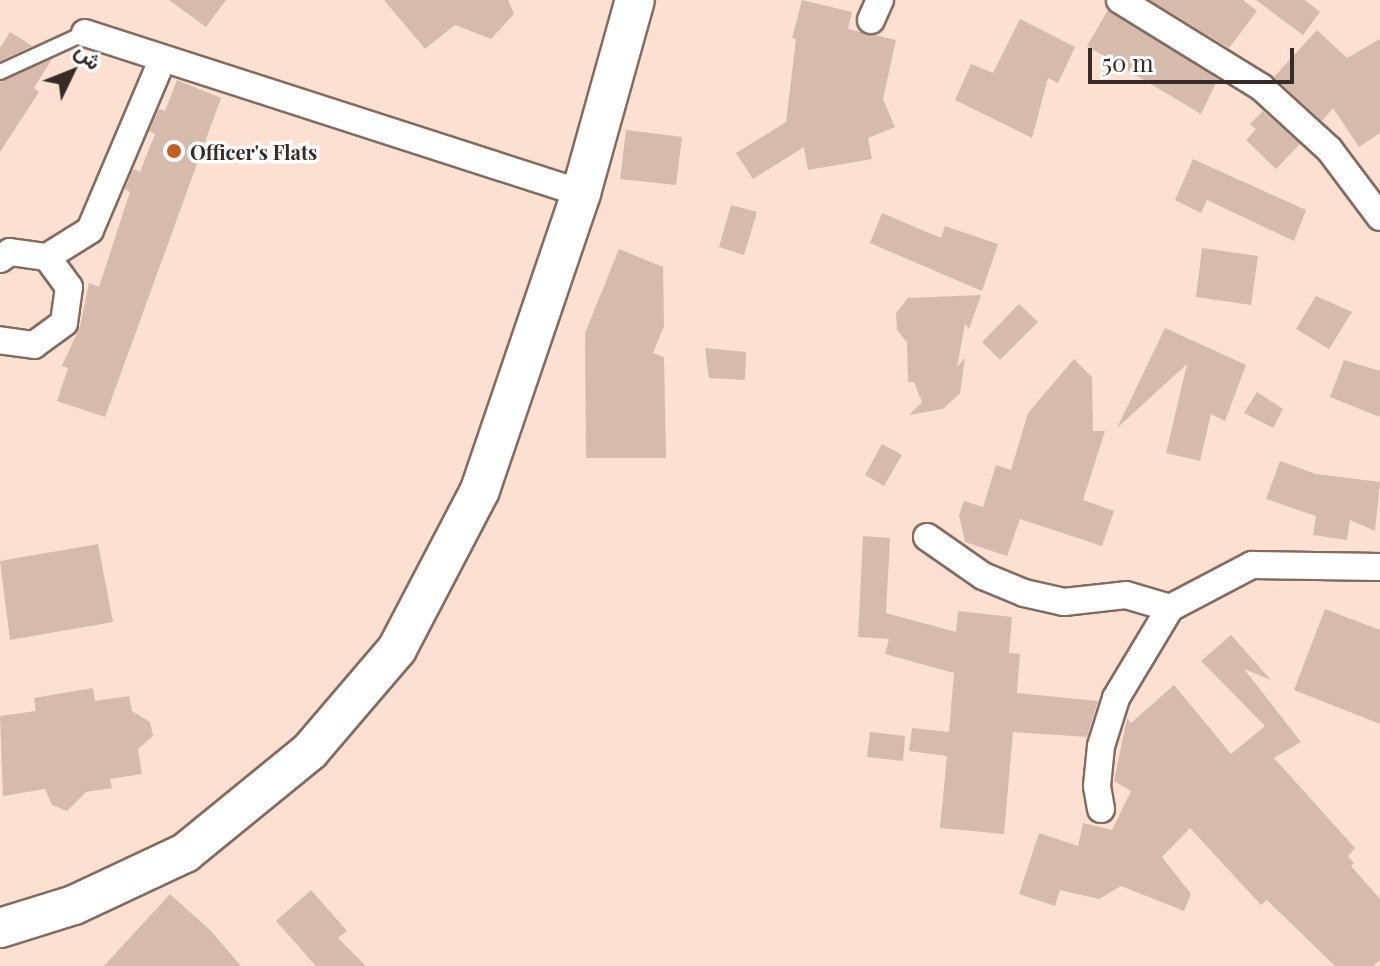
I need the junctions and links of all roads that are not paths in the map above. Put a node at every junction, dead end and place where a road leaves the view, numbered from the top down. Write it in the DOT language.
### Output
graph roads {
  1 [pos="635,0"];
  2 [pos="1120,0"];
  3 [pos="85,33"];
  4 [pos="162,60"];
  5 [pos="0,72"];
  6 [pos="581,193"];
  7 [pos="1380,217"];
  8 [pos="47,257"];
  9 [pos="0,259"];
  10 [pos="0,340"];
  11 [pos="927,537"];
  12 [pos="1380,567"];
  13 [pos="1170,608"];
  14 [pos="1101,809"];
  15 [pos="0,928"];
  1 -- 6 [label="main road"];
  2 -- 7 [label="street"];
  3 -- 4 [label="street"];
  3 -- 5 [label="lane"];
  4 -- 6 [label="street"];
  4 -- 8 [label="street"];
  6 -- 15 [label="main road"];
  8 -- 9 [label="street"];
  8 -- 10 [label="street"];
  11 -- 13 [label="street"];
  12 -- 13 [label="street"];
  13 -- 14 [label="street"];
}
